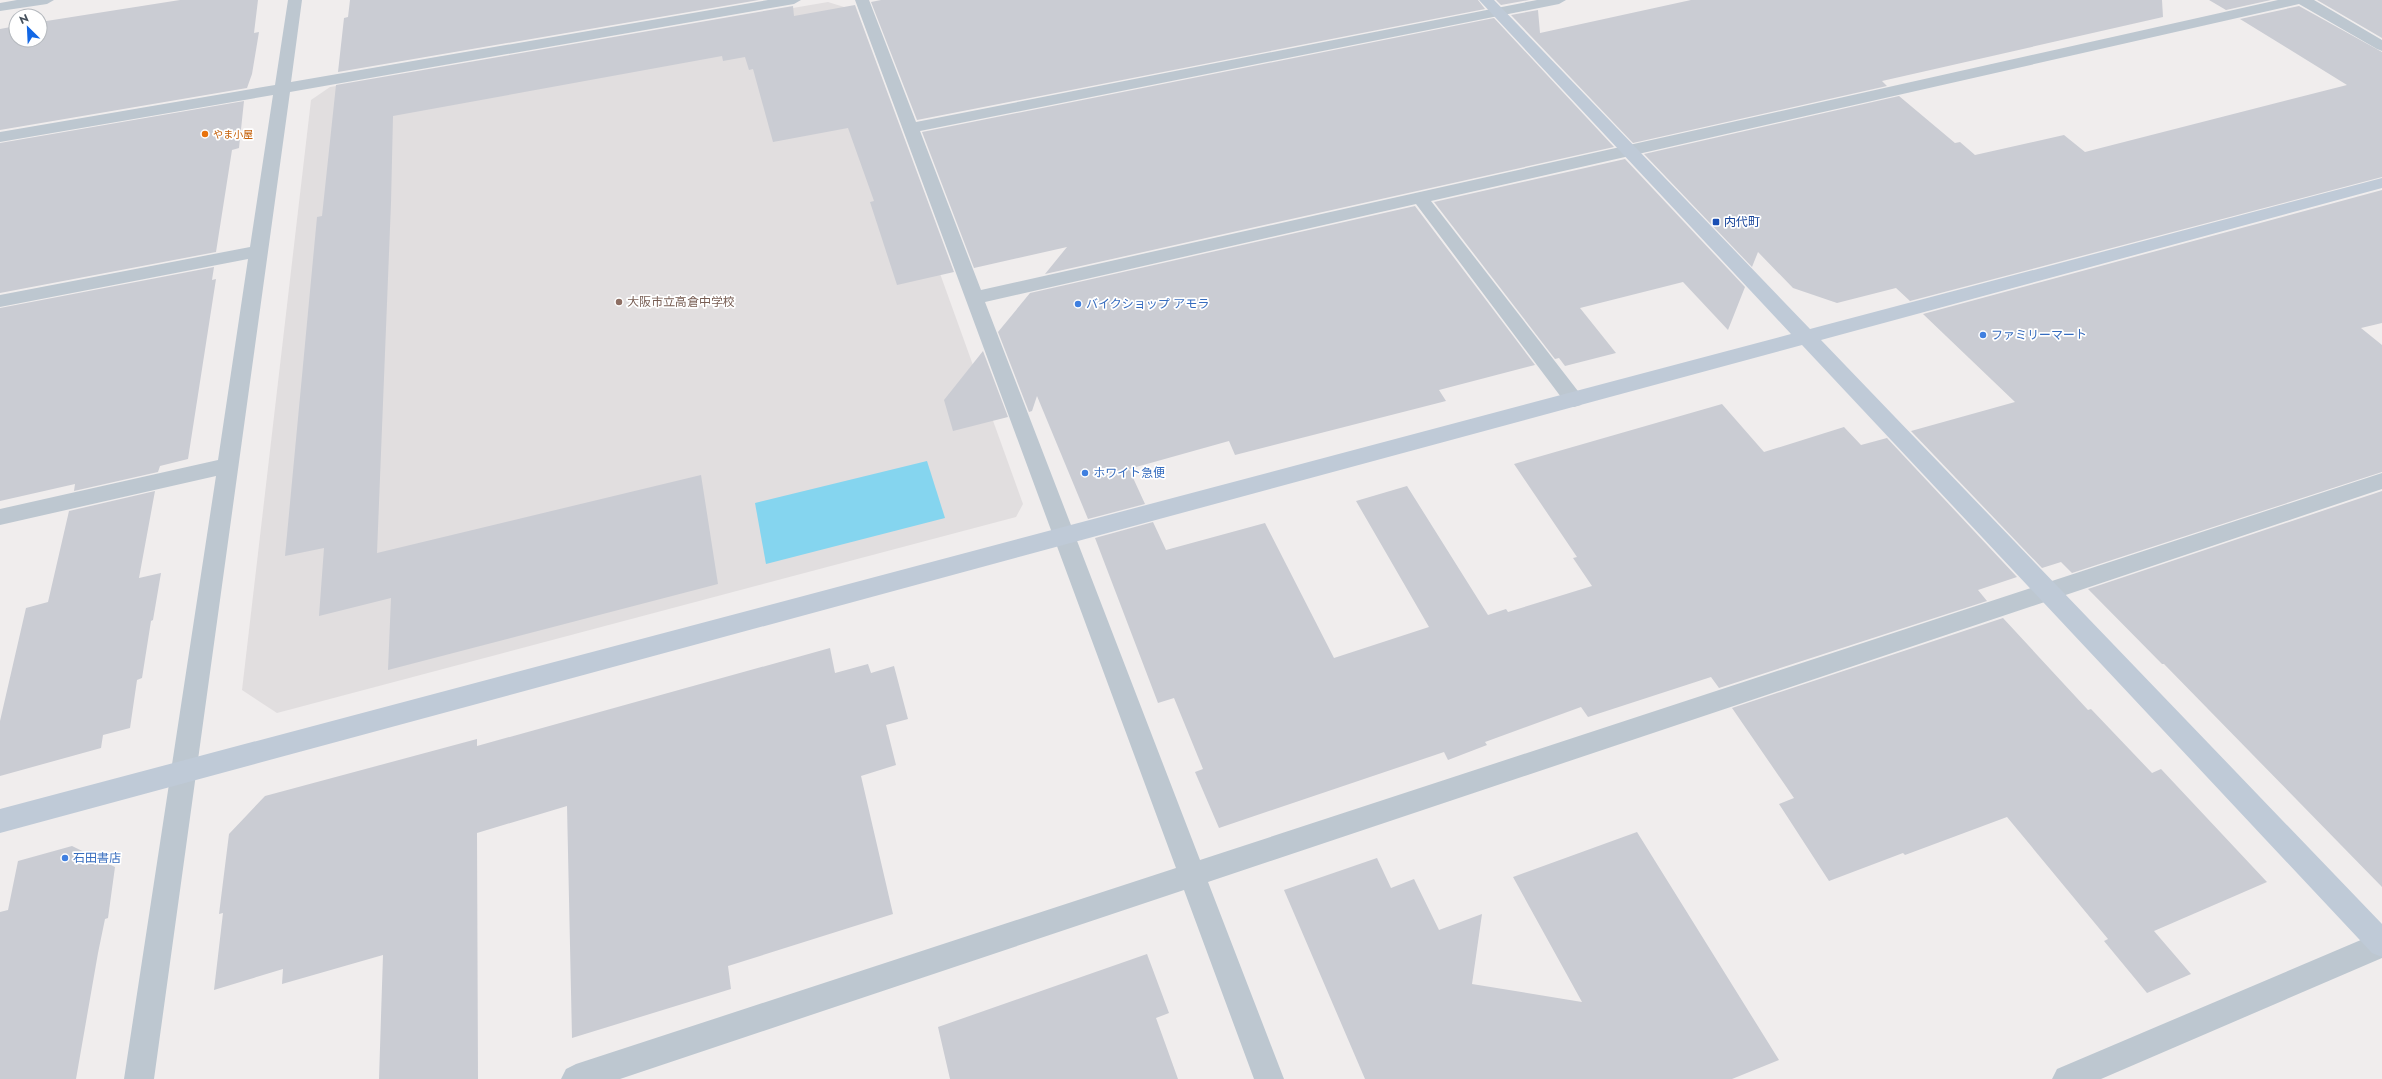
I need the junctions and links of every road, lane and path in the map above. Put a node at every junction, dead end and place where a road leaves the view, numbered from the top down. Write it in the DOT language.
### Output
graph roads {
  1 [pos="47,0"];
  2 [pos="295,0"];
  3 [pos="794,0"];
  4 [pos="862,0"];
  5 [pos="1559,0"];
  6 [pos="2298,0"];
  7 [pos="2303,0"];
  8 [pos="1492,6"];
  9 [pos="0,7"];
  10 [pos="2382,46"];
  11 [pos="282,88"];
  12 [pos="910,128"];
  13 [pos="0,137"];
  14 [pos="1629,150"];
  15 [pos="2382,183"];
  16 [pos="1420,198"];
  17 [pos="259,251"];
  18 [pos="974,298"];
  19 [pos="0,302"];
  20 [pos="1807,338"];
  21 [pos="1574,400"];
  22 [pos="229,465"];
  23 [pos="2382,481"];
  24 [pos="0,517"];
  25 [pos="1065,537"];
  26 [pos="2048,592"];
  27 [pos="183,773"];
  28 [pos="0,822"];
  29 [pos="1192,875"];
  30 [pos="2382,944"];
  31 [pos="139,1079"];
  32 [pos="576,1079"];
  33 [pos="1269,1079"];
  34 [pos="2067,1079"];
  1 -- 9 [label="street"];
  2 -- 11 [label="street"];
  3 -- 11 [label="street"];
  4 -- 12 [label="street"];
  5 -- 8 [label="street"];
  6 -- 14 [label="street"];
  7 -- 10 [label="street"];
  8 -- 12 [label="street"];
  8 -- 14 [label="street"];
  11 -- 13 [label="street"];
  11 -- 17 [label="street"];
  12 -- 18 [label="street"];
  14 -- 16 [label="street"];
  14 -- 20 [label="street"];
  15 -- 20 [label="street"];
  16 -- 18 [label="street"];
  16 -- 21 [label="street"];
  17 -- 19 [label="street"];
  17 -- 22 [label="street"];
  18 -- 25 [label="street"];
  20 -- 21 [label="street"];
  20 -- 26 [label="street"];
  21 -- 25 [label="street"];
  22 -- 24 [label="street"];
  22 -- 27 [label="street"];
  23 -- 26 [label="street"];
  25 -- 27 [label="street"];
  25 -- 29 [label="street"];
  26 -- 29 [label="street"];
  26 -- 30 [label="street"];
  27 -- 28 [label="street"];
  27 -- 31 [label="street"];
  29 -- 32 [label="street"];
  29 -- 33 [label="street"];
  30 -- 34 [label="street"];
}
